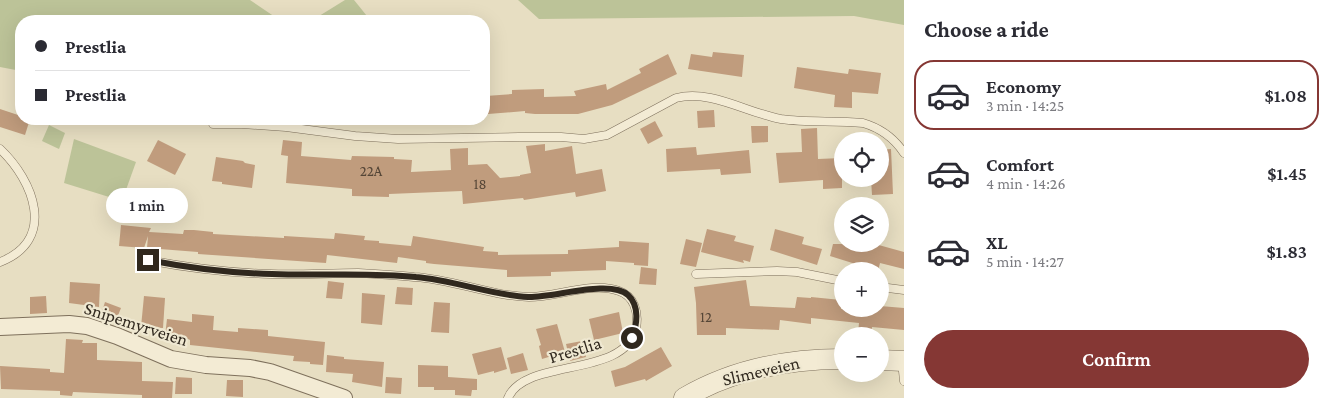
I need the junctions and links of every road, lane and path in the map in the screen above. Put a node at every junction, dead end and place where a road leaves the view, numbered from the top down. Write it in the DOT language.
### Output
graph roads {
  1 [pos="256,125"];
  2 [pos="0,149"];
  3 [pos="904,152"];
  4 [pos="148,260"];
  5 [pos="0,262"];
  6 [pos="696,274"];
  7 [pos="834,279"];
  8 [pos="889,288"];
  9 [pos="904,290"];
  10 [pos="0,327"];
  11 [pos="834,359"];
  12 [pos="889,363"];
  13 [pos="903,368"];
  14 [pos="344,398"];
  15 [pos="508,398"];
  16 [pos="684,398"];
  1 -- 3 [label="lane"];
  2 -- 5 [label="lane"];
  4 -- 15 [label="lane, Prestlia"];
  6 -- 7 [label="lane"];
  8 -- 9 [label="lane"];
  10 -- 14 [label="street, Snipemyrveien"];
  11 -- 16 [label="street, Slimeveien"];
  12 -- 13 [label="street"];
}
